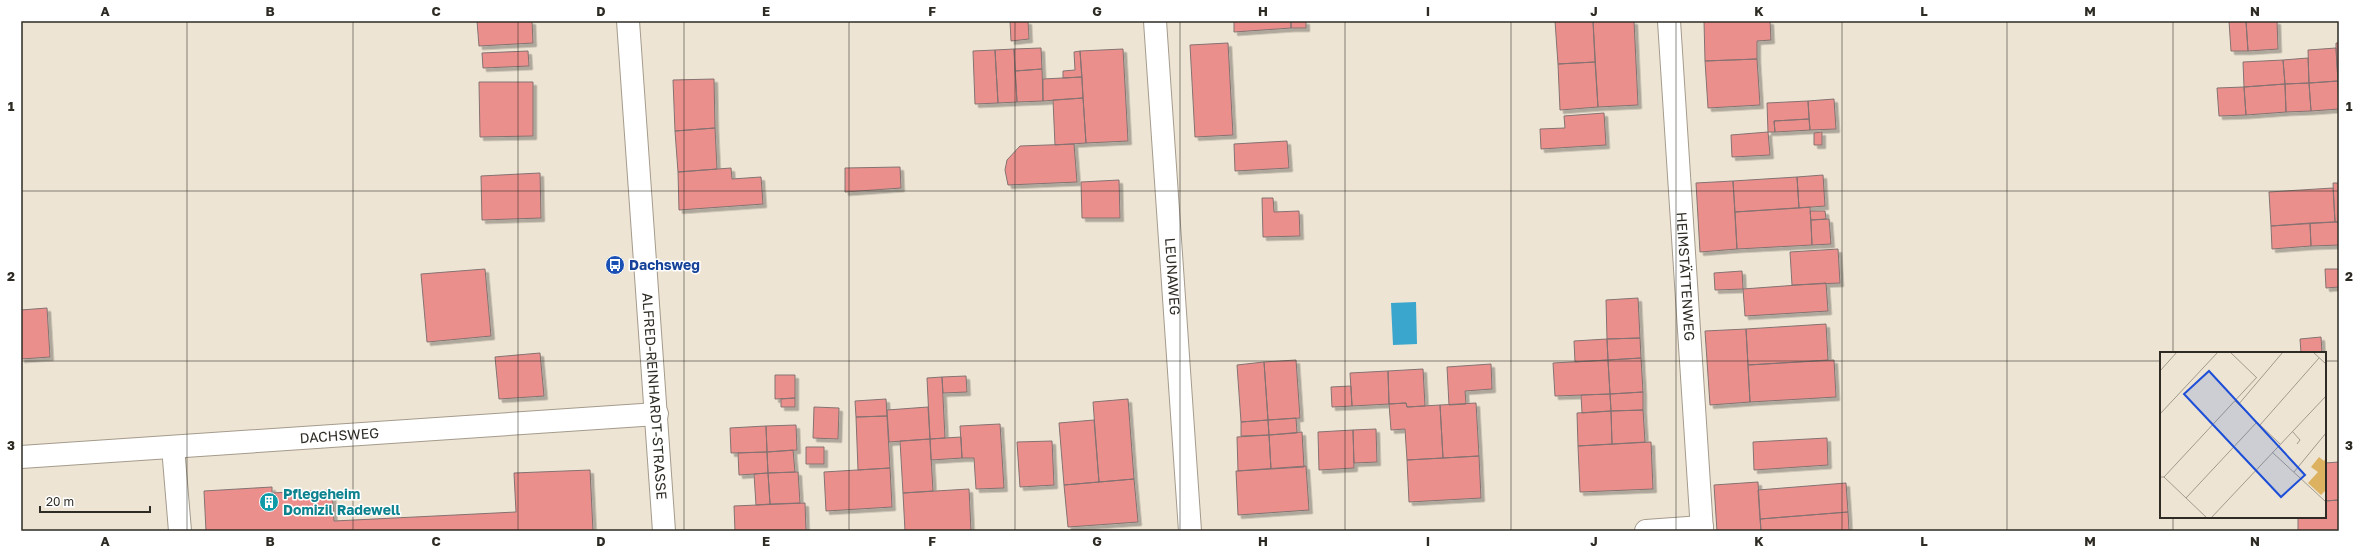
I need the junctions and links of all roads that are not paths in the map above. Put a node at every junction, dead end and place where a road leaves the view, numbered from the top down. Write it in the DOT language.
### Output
graph roads {
  1 [pos="628,21"];
  2 [pos="1155,21"];
  3 [pos="1669,21"];
  4 [pos="657,414"];
  5 [pos="173,447"];
  6 [pos="21,457"];
  7 [pos="1702,529"];
  8 [pos="180,531"];
  9 [pos="664,531"];
  10 [pos="1190,531"];
  11 [pos="1646,531"];
  1 -- 4 [label="street, ALFRED-REINHARDT-STRASSE"];
  2 -- 10 [label="street, LEUNAWEG"];
  3 -- 7 [label="street, HEIMSTÄTTENWEG"];
  4 -- 5 [label="street, DACHSWEG"];
  4 -- 9 [label="street, ALFRED-REINHARDT-STRASSE"];
  5 -- 6 [label="street, DACHSWEG"];
  5 -- 8 [label="street"];
  7 -- 11 [label="street"];
}
